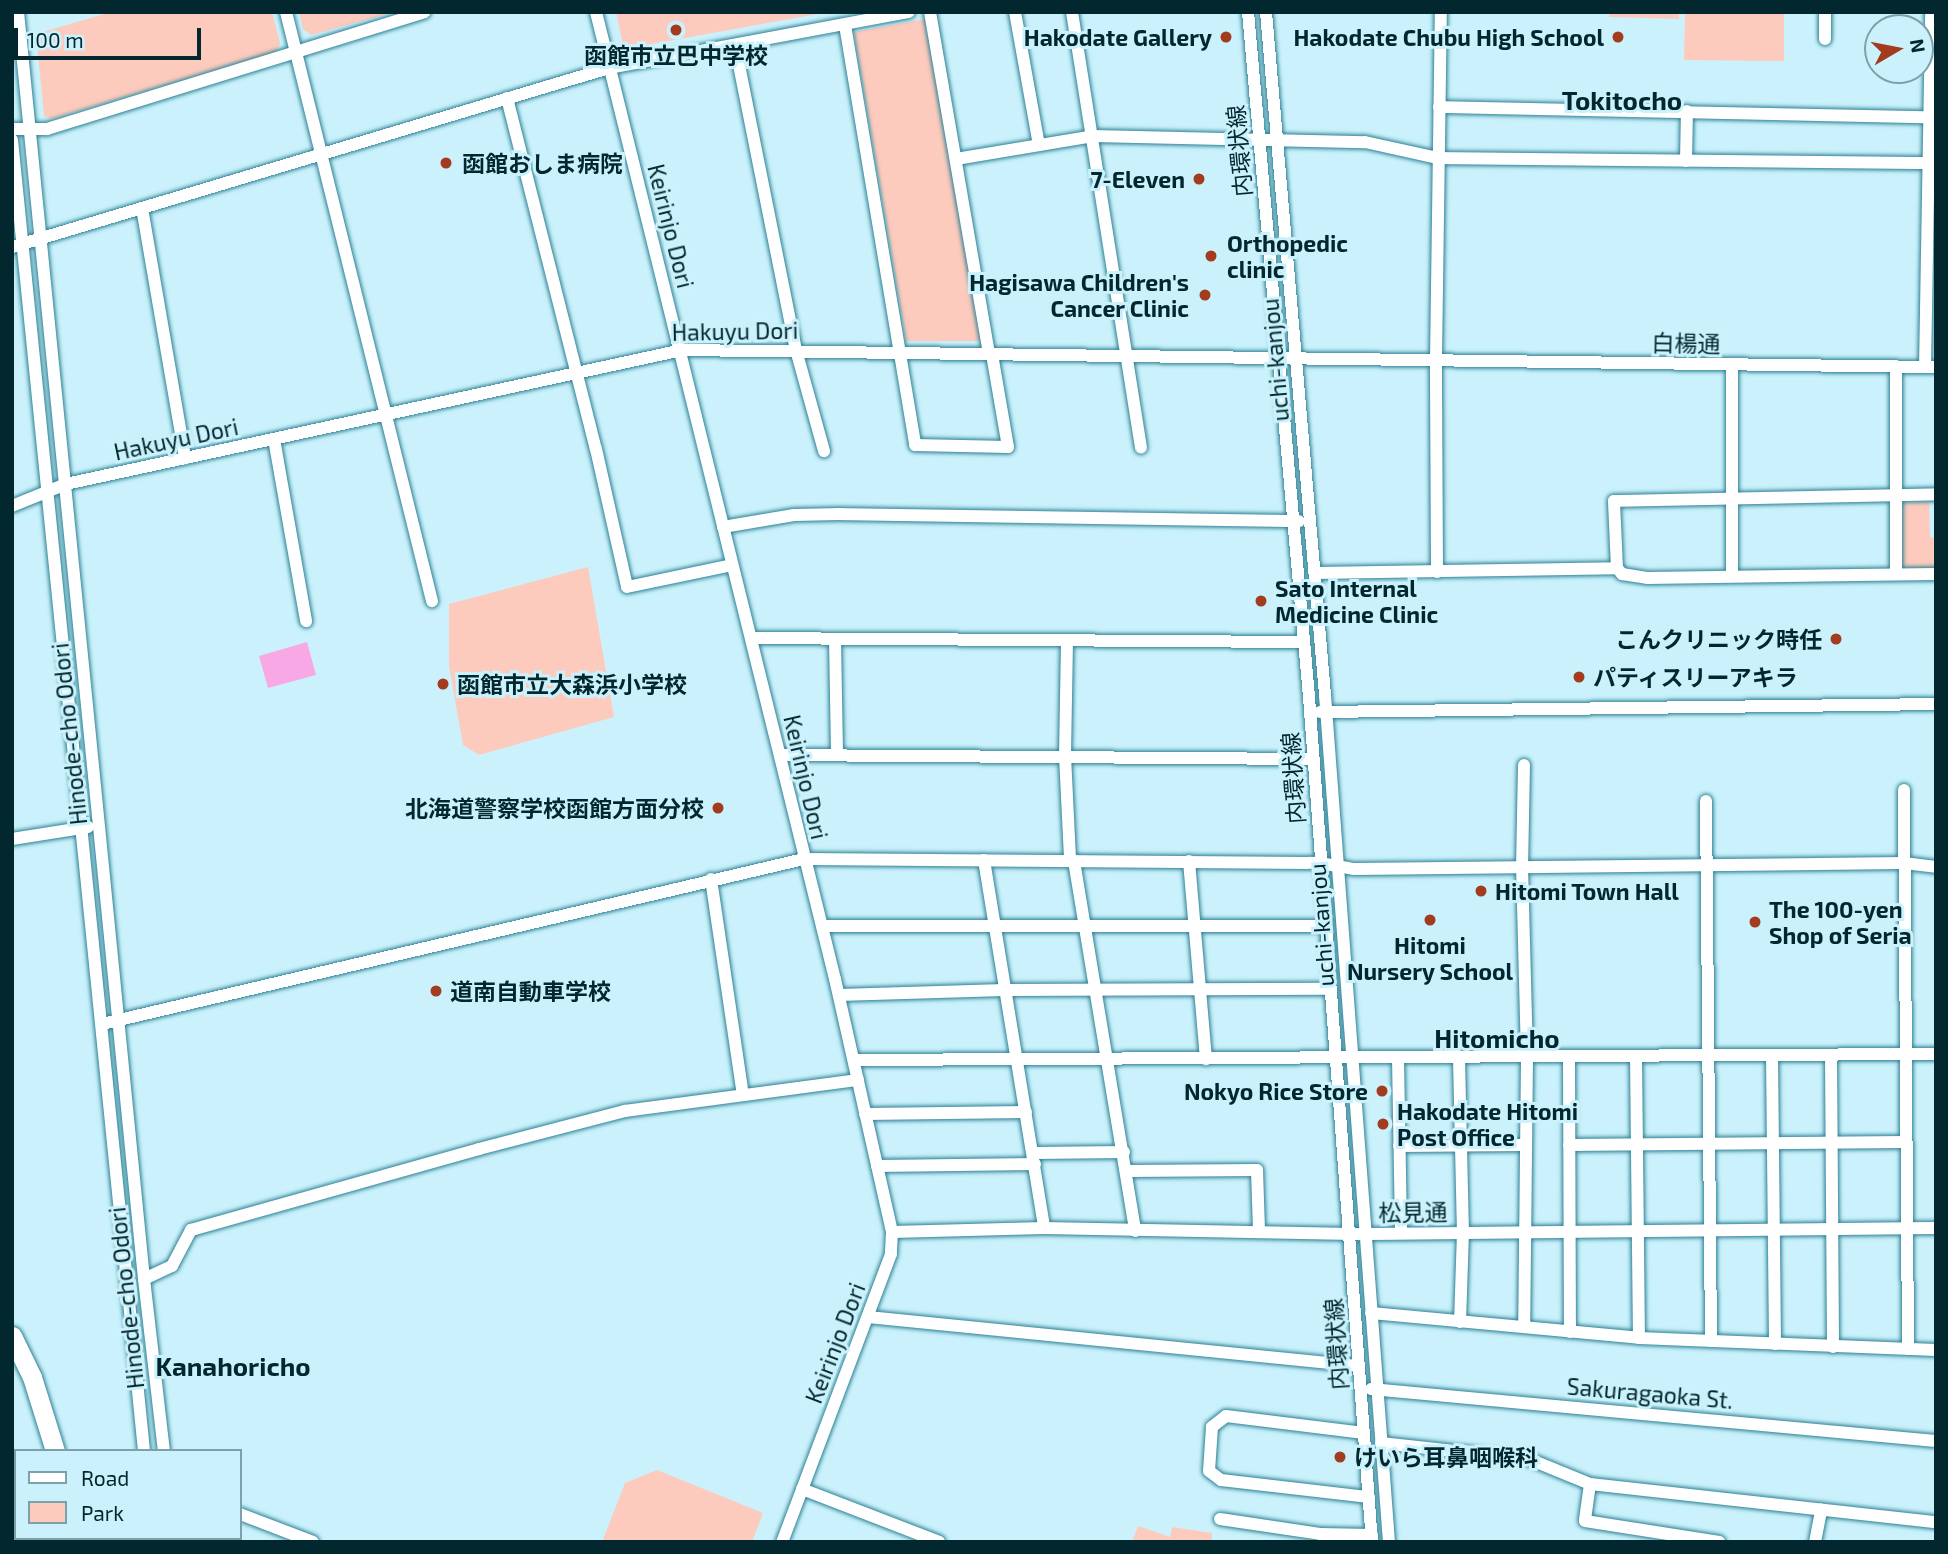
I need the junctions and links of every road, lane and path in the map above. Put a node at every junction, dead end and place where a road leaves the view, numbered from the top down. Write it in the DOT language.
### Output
graph roads {
  1 [pos="18,12"];
  2 [pos="286,12"];
  3 [pos="425,12"];
  4 [pos="596,12"];
  5 [pos="909,12"];
  6 [pos="930,12"];
  7 [pos="1015,12"];
  8 [pos="1072,12"];
  9 [pos="1248,12"];
  10 [pos="1266,12"];
  11 [pos="1441,12"];
  12 [pos="1825,12"];
  13 [pos="1931,12"];
  14 [pos="845,25"];
  15 [pos="1825,39"];
  16 [pos="734,45"];
  17 [pos="296,51"];
  18 [pos="18,64"];
  19 [pos="609,68"];
  20 [pos="508,98"];
  21 [pos="1438,107"];
  22 [pos="1687,111"];
  23 [pos="1930,117"];
  24 [pos="29,128"];
  25 [pos="12,129"];
  26 [pos="1093,136"];
  27 [pos="12,140"];
  28 [pos="1277,140"];
  29 [pos="1259,141"];
  30 [pos="1038,145"];
  31 [pos="321,155"];
  32 [pos="1438,158"];
  33 [pos="956,159"];
  34 [pos="1686,161"];
  35 [pos="1932,163"];
  36 [pos="142,208"];
  37 [pos="41,238"];
  38 [pos="18,245"];
  39 [pos="682,350"];
  40 [pos="796,351"];
  41 [pos="899,352"];
  42 [pos="991,354"];
  43 [pos="1126,355"];
  44 [pos="1276,357"];
  45 [pos="1295,357"];
  46 [pos="1436,359"];
  47 [pos="1732,365"];
  48 [pos="1896,366"];
  49 [pos="1930,367"];
  50 [pos="576,373"];
  51 [pos="384,415"];
  52 [pos="274,439"];
  53 [pos="1141,448"];
  54 [pos="824,451"];
  55 [pos="185,458"];
  56 [pos="66,484"];
  57 [pos="48,491"];
  58 [pos="1936,494"];
  59 [pos="1895,495"];
  60 [pos="1731,499"];
  61 [pos="12,506"];
  62 [pos="1292,521"];
  63 [pos="1310,521"];
  64 [pos="723,527"];
  65 [pos="732,565"];
  66 [pos="1616,568"];
  67 [pos="1437,572"];
  68 [pos="1315,573"];
  69 [pos="1896,574"];
  70 [pos="1936,575"];
  71 [pos="1732,576"];
  72 [pos="432,601"];
  73 [pos="306,621"];
  74 [pos="752,638"];
  75 [pos="835,639"];
  76 [pos="1067,641"];
  77 [pos="1304,642"];
  78 [pos="1936,704"];
  79 [pos="1326,711"];
  80 [pos="1309,712"];
  81 [pos="780,755"];
  82 [pos="837,755"];
  83 [pos="1065,756"];
  84 [pos="1313,759"];
  85 [pos="1524,765"];
  86 [pos="1904,790"];
  87 [pos="1706,801"];
  88 [pos="99,826"];
  89 [pos="80,829"];
  90 [pos="12,839"];
  91 [pos="804,859"];
  92 [pos="984,860"];
  93 [pos="1072,861"];
  94 [pos="1189,861"];
  95 [pos="1320,863"];
  96 [pos="1904,863"];
  97 [pos="1707,865"];
  98 [pos="1338,866"];
  99 [pos="1522,866"];
  100 [pos="1936,867"];
  101 [pos="711,879"];
  102 [pos="994,925"];
  103 [pos="822,926"];
  104 [pos="1325,926"];
  105 [pos="1084,928"];
  106 [pos="1194,928"];
  107 [pos="1329,989"];
  108 [pos="1004,990"];
  109 [pos="1095,991"];
  110 [pos="1200,992"];
  111 [pos="839,995"];
  112 [pos="120,1022"];
  113 [pos="102,1024"];
  114 [pos="1904,1054"];
  115 [pos="1936,1054"];
  116 [pos="1772,1055"];
  117 [pos="1831,1055"];
  118 [pos="1636,1056"];
  119 [pos="1709,1056"];
  120 [pos="1569,1057"];
  121 [pos="1334,1058"];
  122 [pos="1352,1058"];
  123 [pos="1398,1058"];
  124 [pos="1459,1058"];
  125 [pos="1527,1058"];
  126 [pos="1107,1059"];
  127 [pos="1206,1059"];
  128 [pos="854,1060"];
  129 [pos="1017,1060"];
  130 [pos="858,1080"];
  131 [pos="744,1095"];
  132 [pos="1026,1112"];
  133 [pos="865,1114"];
  134 [pos="1832,1142"];
  135 [pos="1905,1142"];
  136 [pos="1774,1143"];
  137 [pos="1636,1144"];
  138 [pos="1710,1144"];
  139 [pos="1525,1145"];
  140 [pos="1569,1145"];
  141 [pos="1399,1146"];
  142 [pos="1461,1146"];
  143 [pos="1124,1152"];
  144 [pos="1035,1158"];
  145 [pos="877,1166"];
  146 [pos="1128,1171"];
  147 [pos="1044,1228"];
  148 [pos="1831,1228"];
  149 [pos="1906,1228"];
  150 [pos="1936,1228"];
  151 [pos="1774,1229"];
  152 [pos="1710,1230"];
  153 [pos="1135,1231"];
  154 [pos="1259,1231"];
  155 [pos="1525,1231"];
  156 [pos="1569,1231"];
  157 [pos="1637,1231"];
  158 [pos="892,1232"];
  159 [pos="1401,1232"];
  160 [pos="1463,1232"];
  161 [pos="1348,1233"];
  162 [pos="1365,1234"];
  163 [pos="144,1279"];
  164 [pos="1371,1313"];
  165 [pos="868,1317"];
  166 [pos="1460,1322"];
  167 [pos="1524,1327"];
  168 [pos="1570,1332"];
  169 [pos="12,1336"];
  170 [pos="1639,1338"];
  171 [pos="1712,1341"];
  172 [pos="1775,1344"];
  173 [pos="1833,1347"];
  174 [pos="1908,1349"];
  175 [pos="1936,1350"];
  176 [pos="1358,1366"];
  177 [pos="1360,1388"];
  178 [pos="1377,1389"];
  179 [pos="1364,1433"];
  180 [pos="1936,1441"];
  181 [pos="1381,1443"];
  182 [pos="54,1449"];
  183 [pos="144,1449"];
  184 [pos="164,1449"];
  185 [pos="1590,1484"];
  186 [pos="802,1489"];
  187 [pos="1369,1497"];
  188 [pos="1821,1510"];
  189 [pos="242,1514"];
  190 [pos="1220,1519"];
  191 [pos="1936,1522"];
  192 [pos="1372,1539"];
  193 [pos="313,1542"];
  194 [pos="782,1542"];
  195 [pos="939,1542"];
  196 [pos="1389,1542"];
  197 [pos="1719,1542"];
  198 [pos="1815,1542"];
  1 -- 18 [label="street, Hinode-cho Odori"];
  2 -- 17 [label="street"];
  3 -- 17 [label="street"];
  4 -- 19 [label="street, Keirinjo Dori"];
  5 -- 14 [label="street"];
  6 -- 33 [label="street"];
  7 -- 30 [label="street"];
  8 -- 26 [label="street"];
  9 -- 29 [label="street, 内環状線"];
  10 -- 28 [label="street, uchi-kanjou"];
  11 -- 21 [label="street"];
  12 -- 15 [label="street"];
  13 -- 23 [label="street"];
  14 -- 16 [label="street"];
  14 -- 41 [label="street"];
  16 -- 19 [label="street"];
  16 -- 40 [label="street"];
  17 -- 24 [label="street"];
  17 -- 31 [label="street"];
  18 -- 24 [label="street, Hinode-cho Odori"];
  19 -- 20 [label="street"];
  19 -- 39 [label="street, Keirinjo Dori"];
  20 -- 31 [label="street"];
  20 -- 50 [label="street"];
  21 -- 22 [label="street"];
  21 -- 32 [label="street"];
  22 -- 23 [label="street"];
  22 -- 34 [label="street"];
  23 -- 35 [label="street"];
  24 -- 25 [label="street"];
  24 -- 37 [label="street, Hinode-cho Odori"];
  26 -- 29 [label="street"];
  26 -- 30 [label="street"];
  26 -- 43 [label="street"];
  27 -- 38 [label="street, Hinode-cho Odori"];
  28 -- 29 [label="street"];
  28 -- 32 [label="street"];
  28 -- 45 [label="street, uchi-kanjou"];
  29 -- 44 [label="street, 内環状線"];
  30 -- 33 [label="street"];
  31 -- 36 [label="street"];
  31 -- 51 [label="street"];
  32 -- 34 [label="street"];
  32 -- 46 [label="street"];
  33 -- 42 [label="street"];
  34 -- 35 [label="street"];
  35 -- 49 [label="street"];
  36 -- 37 [label="street"];
  36 -- 55 [label="street"];
  37 -- 38 [label="street"];
  37 -- 56 [label="street, Hinode-cho Odori"];
  38 -- 57 [label="street, Hinode-cho Odori"];
  39 -- 40 [label="street, Hakuyu Dori"];
  39 -- 50 [label="street, Hakuyu Dori"];
  39 -- 64 [label="street, Keirinjo Dori"];
  40 -- 41 [label="street, Hakuyu Dori"];
  40 -- 54 [label="street"];
  41 -- 42 [label="street, Hakuyu Dori"];
  41 -- 42 [label="street"];
  42 -- 43 [label="street, Hakuyu Dori"];
  43 -- 44 [label="street, Hakuyu Dori"];
  43 -- 53 [label="street"];
  44 -- 45 [label="street, Hakuyu Dori"];
  44 -- 62 [label="street, 内環状線"];
  45 -- 46 [label="street, Hakuyu Dori"];
  45 -- 63 [label="street, uchi-kanjou"];
  46 -- 47 [label="street, 白楊通"];
  46 -- 67 [label="street"];
  47 -- 48 [label="street, 白楊通"];
  47 -- 60 [label="street"];
  48 -- 49 [label="street, 白楊通"];
  48 -- 59 [label="street"];
  50 -- 51 [label="street, Hakuyu Dori"];
  50 -- 65 [label="street"];
  51 -- 52 [label="street, Hakuyu Dori"];
  51 -- 72 [label="street"];
  52 -- 55 [label="street, Hakuyu Dori"];
  52 -- 73 [label="street"];
  55 -- 56 [label="street, Hakuyu Dori"];
  56 -- 57 [label="street, Hakuyu Dori"];
  56 -- 88 [label="street, Hinode-cho Odori"];
  57 -- 61 [label="street, Hakuyu Dori"];
  57 -- 89 [label="street, Hinode-cho Odori"];
  58 -- 59 [label="street"];
  59 -- 60 [label="street"];
  59 -- 69 [label="street"];
  60 -- 66 [label="street"];
  60 -- 71 [label="street"];
  62 -- 63 [label="street"];
  62 -- 64 [label="street"];
  62 -- 77 [label="street, 内環状線"];
  63 -- 68 [label="street, uchi-kanjou"];
  64 -- 65 [label="street, Keirinjo Dori"];
  65 -- 74 [label="street, Keirinjo Dori"];
  66 -- 67 [label="street"];
  66 -- 71 [label="street"];
  67 -- 68 [label="street"];
  68 -- 79 [label="street, uchi-kanjou"];
  69 -- 70 [label="street"];
  69 -- 71 [label="street"];
  74 -- 75 [label="street"];
  74 -- 81 [label="street, Keirinjo Dori"];
  75 -- 76 [label="street"];
  75 -- 82 [label="street"];
  76 -- 77 [label="street"];
  76 -- 83 [label="street"];
  77 -- 80 [label="street, 内環状線"];
  78 -- 79 [label="street"];
  79 -- 80 [label="street"];
  79 -- 98 [label="street, uchi-kanjou"];
  80 -- 84 [label="street, 内環状線"];
  81 -- 82 [label="street"];
  81 -- 91 [label="street, Keirinjo Dori"];
  82 -- 83 [label="street"];
  83 -- 84 [label="street"];
  83 -- 93 [label="street"];
  84 -- 95 [label="street, 内環状線"];
  85 -- 99 [label="street"];
  86 -- 96 [label="street"];
  87 -- 97 [label="street"];
  88 -- 89 [label="street"];
  88 -- 112 [label="street, Hinode-cho Odori"];
  89 -- 90 [label="street"];
  89 -- 113 [label="street, Hinode-cho Odori"];
  91 -- 92 [label="street"];
  91 -- 101 [label="street"];
  91 -- 103 [label="street, Keirinjo Dori"];
  92 -- 93 [label="street"];
  92 -- 102 [label="street"];
  93 -- 94 [label="street"];
  93 -- 105 [label="street"];
  94 -- 95 [label="street"];
  94 -- 106 [label="street"];
  95 -- 98 [label="street"];
  95 -- 104 [label="street, 内環状線"];
  96 -- 97 [label="street"];
  96 -- 100 [label="street"];
  96 -- 114 [label="street"];
  97 -- 99 [label="street"];
  97 -- 119 [label="street"];
  98 -- 99 [label="street"];
  98 -- 122 [label="street, uchi-kanjou"];
  99 -- 125 [label="street"];
  101 -- 112 [label="street"];
  101 -- 131 [label="street"];
  102 -- 103 [label="street"];
  102 -- 105 [label="street"];
  102 -- 108 [label="street"];
  103 -- 111 [label="street, Keirinjo Dori"];
  104 -- 106 [label="street"];
  104 -- 107 [label="street, 内環状線"];
  105 -- 106 [label="street"];
  105 -- 109 [label="street"];
  106 -- 110 [label="street"];
  107 -- 110 [label="street"];
  107 -- 121 [label="street, 内環状線"];
  108 -- 109 [label="street"];
  108 -- 111 [label="street"];
  108 -- 129 [label="street"];
  109 -- 110 [label="street"];
  109 -- 126 [label="street"];
  110 -- 127 [label="street"];
  111 -- 128 [label="street, Keirinjo Dori"];
  112 -- 113 [label="street"];
  112 -- 163 [label="street, Hinode-cho Odori"];
  113 -- 183 [label="street, Hinode-cho Odori"];
  114 -- 115 [label="street"];
  114 -- 117 [label="street"];
  114 -- 135 [label="street"];
  116 -- 117 [label="street"];
  116 -- 119 [label="street"];
  116 -- 136 [label="street"];
  117 -- 134 [label="street"];
  118 -- 119 [label="street"];
  118 -- 120 [label="street"];
  118 -- 137 [label="street"];
  119 -- 138 [label="street"];
  120 -- 125 [label="street"];
  120 -- 140 [label="street"];
  121 -- 122 [label="street"];
  121 -- 127 [label="street"];
  121 -- 161 [label="street, 内環状線"];
  122 -- 123 [label="street"];
  122 -- 162 [label="street, uchi-kanjou"];
  123 -- 124 [label="street"];
  123 -- 141 [label="street"];
  124 -- 125 [label="street"];
  124 -- 142 [label="street"];
  125 -- 139 [label="street"];
  126 -- 127 [label="street"];
  126 -- 129 [label="street"];
  126 -- 143 [label="street"];
  128 -- 129 [label="street"];
  128 -- 130 [label="street, Keirinjo Dori"];
  129 -- 132 [label="street"];
  130 -- 131 [label="street"];
  130 -- 133 [label="street, Keirinjo Dori"];
  131 -- 163 [label="street"];
  132 -- 133 [label="street"];
  132 -- 144 [label="street"];
  133 -- 145 [label="street, Keirinjo Dori"];
  134 -- 135 [label="street"];
  134 -- 136 [label="street"];
  134 -- 148 [label="street"];
  135 -- 149 [label="street"];
  136 -- 138 [label="street"];
  136 -- 151 [label="street"];
  137 -- 138 [label="street"];
  137 -- 140 [label="street"];
  137 -- 157 [label="street"];
  138 -- 152 [label="street"];
  139 -- 142 [label="street"];
  139 -- 155 [label="street"];
  140 -- 156 [label="street"];
  141 -- 142 [label="street"];
  141 -- 159 [label="street"];
  142 -- 160 [label="street"];
  143 -- 144 [label="street"];
  143 -- 146 [label="street"];
  144 -- 145 [label="street"];
  144 -- 147 [label="street"];
  145 -- 158 [label="street, Keirinjo Dori"];
  146 -- 153 [label="street"];
  146 -- 154 [label="street"];
  147 -- 153 [label="street, 松見通"];
  147 -- 158 [label="street, 松見通"];
  148 -- 149 [label="street, 松見通"];
  148 -- 151 [label="street, 松見通"];
  148 -- 173 [label="street"];
  149 -- 150 [label="street, 松見通"];
  149 -- 174 [label="street"];
  151 -- 152 [label="street, 松見通"];
  151 -- 172 [label="street"];
  152 -- 157 [label="street, 松見通"];
  152 -- 171 [label="street"];
  153 -- 154 [label="street, 松見通"];
  154 -- 161 [label="street, 松見通"];
  155 -- 156 [label="street, 松見通"];
  155 -- 160 [label="street, 松見通"];
  155 -- 167 [label="street"];
  156 -- 157 [label="street, 松見通"];
  156 -- 168 [label="street"];
  157 -- 170 [label="street"];
  158 -- 165 [label="street, Keirinjo Dori"];
  159 -- 160 [label="street, 松見通"];
  159 -- 162 [label="street, 松見通"];
  160 -- 166 [label="street"];
  161 -- 162 [label="street, 松見通"];
  161 -- 176 [label="street, 内環状線"];
  162 -- 164 [label="street, uchi-kanjou"];
  163 -- 184 [label="street, Hinode-cho Odori"];
  164 -- 166 [label="street"];
  164 -- 178 [label="street, uchi-kanjou"];
  165 -- 176 [label="street"];
  165 -- 186 [label="street, Keirinjo Dori"];
  166 -- 167 [label="street"];
  167 -- 168 [label="street"];
  168 -- 170 [label="street"];
  169 -- 182 [label="highway"];
  170 -- 171 [label="street"];
  171 -- 172 [label="street"];
  172 -- 173 [label="street"];
  173 -- 174 [label="street"];
  174 -- 175 [label="street"];
  176 -- 177 [label="street, 内環状線"];
  177 -- 178 [label="street, Sakuragaoka St."];
  177 -- 179 [label="street, 内環状線"];
  178 -- 180 [label="street, Sakuragaoka St."];
  178 -- 181 [label="street, uchi-kanjou"];
  179 -- 187 [label="street, 内環状線"];
  179 -- 187 [label="street"];
  181 -- 185 [label="street"];
  181 -- 196 [label="street, uchi-kanjou"];
  185 -- 188 [label="street"];
  185 -- 197 [label="street"];
  186 -- 194 [label="street, Keirinjo Dori"];
  186 -- 195 [label="street"];
  187 -- 192 [label="street, 内環状線"];
  188 -- 191 [label="street"];
  188 -- 198 [label="street"];
  189 -- 193 [label="street"];
  190 -- 192 [label="street"];
}
